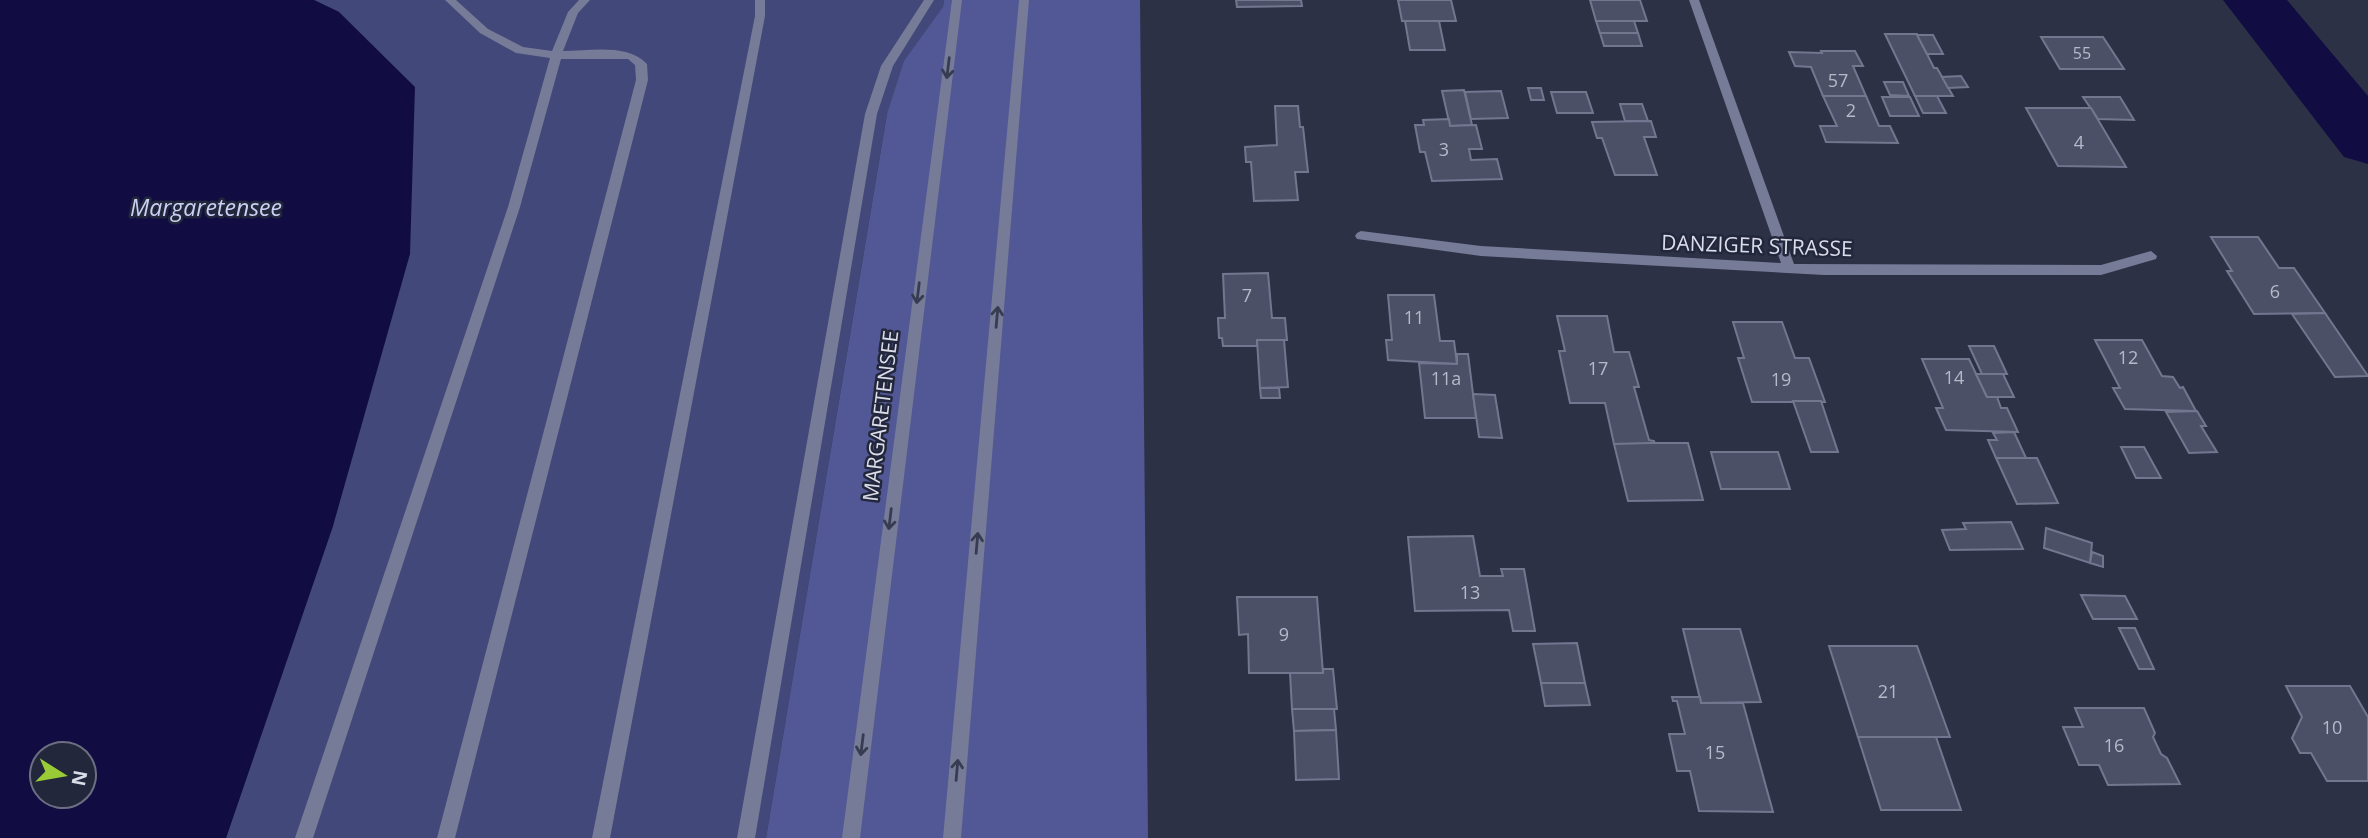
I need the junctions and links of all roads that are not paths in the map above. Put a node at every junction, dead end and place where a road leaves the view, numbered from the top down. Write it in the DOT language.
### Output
graph roads {
  1 [pos="450,0"];
  2 [pos="585,0"];
  3 [pos="760,0"];
  4 [pos="957,0"];
  5 [pos="1024,0"];
  6 [pos="1694,0"];
  7 [pos="931,1"];
  8 [pos="556,55"];
  9 [pos="1361,236"];
  10 [pos="2151,256"];
  11 [pos="1790,268"];
  12 [pos="304,838"];
  13 [pos="446,838"];
  14 [pos="601,838"];
  15 [pos="746,838"];
  16 [pos="851,838"];
  17 [pos="951,838"];
  1 -- 8 [label="street"];
  2 -- 8 [label="street"];
  3 -- 14 [label="street"];
  4 -- 16 [label="street, MARGARETENSEE, one-way"];
  17 -- 5 [label="street, one-way"];
  6 -- 11 [label="street"];
  7 -- 15 [label="street"];
  8 -- 12 [label="street"];
  8 -- 13 [label="street"];
  9 -- 11 [label="street, DANZIGER STRASSE"];
  10 -- 11 [label="street, DANZIGER STRASSE"];
}
